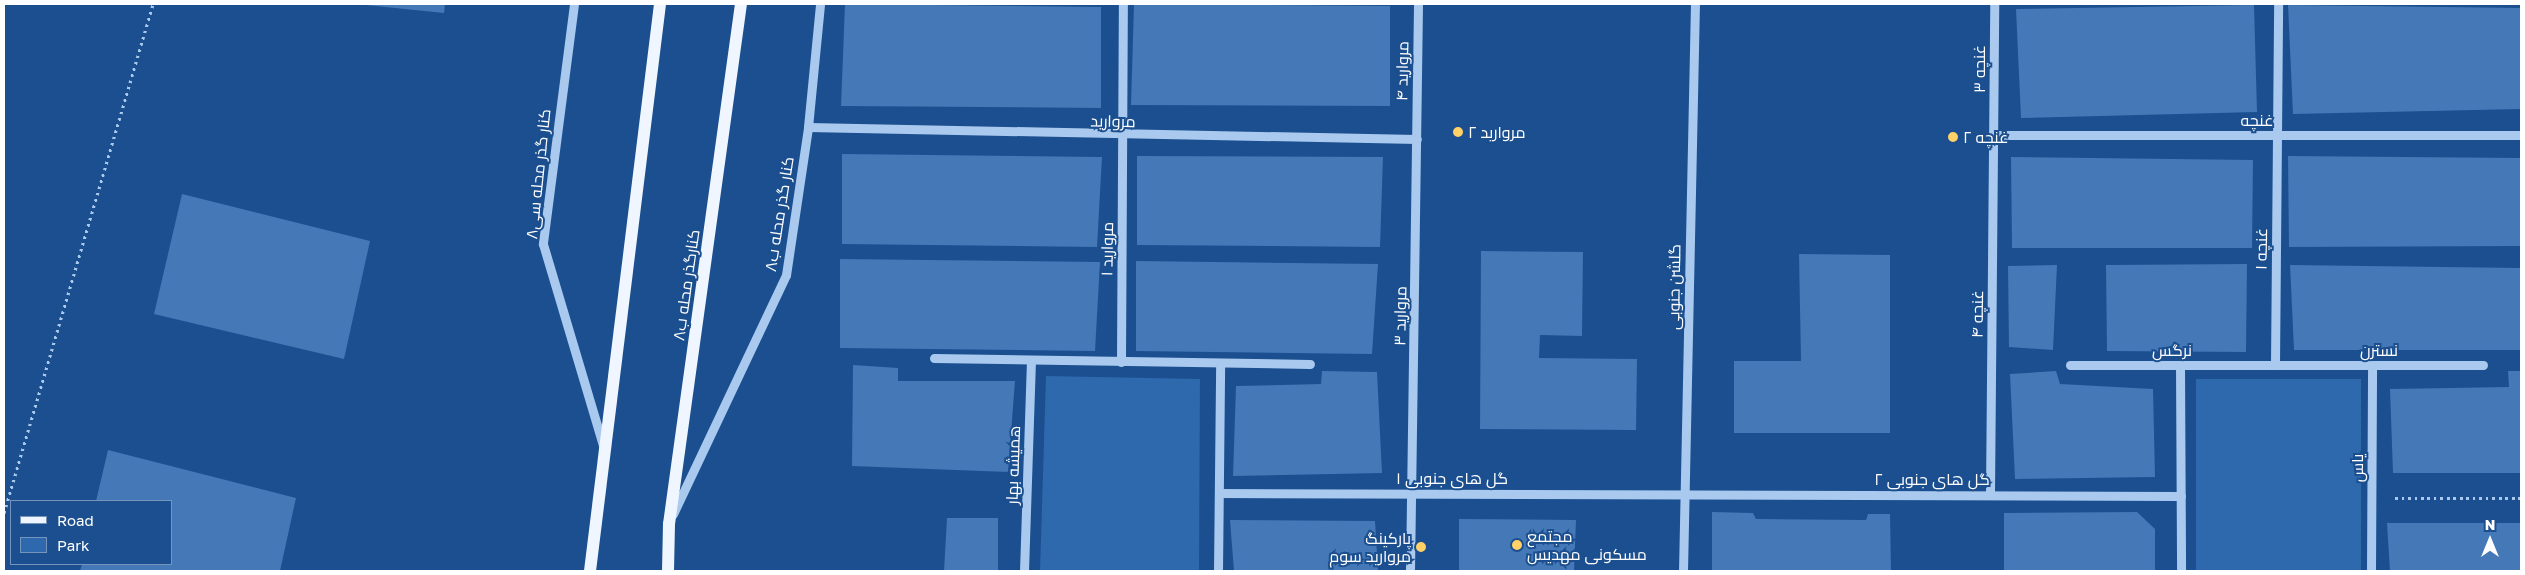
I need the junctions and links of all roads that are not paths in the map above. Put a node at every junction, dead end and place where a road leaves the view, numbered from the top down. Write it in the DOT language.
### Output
graph roads {
  1 [pos="574,4"];
  2 [pos="660,4"];
  3 [pos="741,4"];
  4 [pos="820,4"];
  5 [pos="1123,4"];
  6 [pos="1418,4"];
  7 [pos="1695,4"];
  8 [pos="1994,4"];
  9 [pos="2278,4"];
  10 [pos="808,128"];
  11 [pos="1993,134"];
  12 [pos="2278,134"];
  13 [pos="1123,136"];
  14 [pos="2521,136"];
  15 [pos="1417,139"];
  16 [pos="934,358"];
  17 [pos="1031,360"];
  18 [pos="1121,362"];
  19 [pos="1220,364"];
  20 [pos="1310,364"];
  21 [pos="2070,365"];
  22 [pos="2180,365"];
  23 [pos="2275,365"];
  24 [pos="2372,365"];
  25 [pos="2483,365"];
  26 [pos="607,460"];
  27 [pos="1219,493"];
  28 [pos="1413,493"];
  29 [pos="1990,493"];
  30 [pos="1684,494"];
  31 [pos="2180,496"];
  32 [pos="669,524"];
  33 [pos="590,571"];
  34 [pos="668,571"];
  35 [pos="1024,571"];
  36 [pos="1218,571"];
  37 [pos="1410,571"];
  38 [pos="1683,571"];
  39 [pos="2180,571"];
  40 [pos="2372,571"];
  1 -- 26 [label="street, کنار گذر محله سی۸"];
  2 -- 26 [label="main road"];
  3 -- 32 [label="main road, کنارگذر محله ب۸"];
  4 -- 10 [label="street, کنار گذر محله ب۸"];
  5 -- 13 [label="street"];
  6 -- 15 [label="street, مروارید ۴"];
  7 -- 30 [label="street, گلشن جنوبی"];
  8 -- 11 [label="street, غنچه ۳"];
  9 -- 12 [label="street"];
  10 -- 13 [label="street, مروارید"];
  10 -- 32 [label="street, کنار گذر محله ب۸"];
  11 -- 12 [label="street, غنچه"];
  11 -- 29 [label="street, غنچه ۴"];
  12 -- 14 [label="street, غنچه"];
  12 -- 23 [label="street, غنچه ۱"];
  13 -- 15 [label="street, مروارید"];
  13 -- 18 [label="street, مروارید ۱"];
  15 -- 28 [label="street, مروارید ۳"];
  16 -- 17 [label="street"];
  17 -- 18 [label="street"];
  17 -- 35 [label="street, همیشه بهار"];
  18 -- 19 [label="street"];
  19 -- 20 [label="street"];
  19 -- 27 [label="street"];
  21 -- 22 [label="street, نرگس"];
  22 -- 23 [label="street, نرگس"];
  22 -- 31 [label="street"];
  23 -- 24 [label="street, نسترن"];
  24 -- 25 [label="street, نسترن"];
  24 -- 40 [label="street, یاس"];
  26 -- 33 [label="main road"];
  27 -- 28 [label="street, گل های جنوبی ۱"];
  27 -- 36 [label="street"];
  28 -- 30 [label="street, گل های جنوبی ۱"];
  28 -- 37 [label="street, مروارید ۳"];
  29 -- 30 [label="street, گل های جنوبی ۲"];
  29 -- 31 [label="street, گل های جنوبی ۲"];
  30 -- 38 [label="street, گلشن جنوبی"];
  31 -- 39 [label="street"];
  32 -- 34 [label="main road, کنارگذر محله ب۸"];
}
